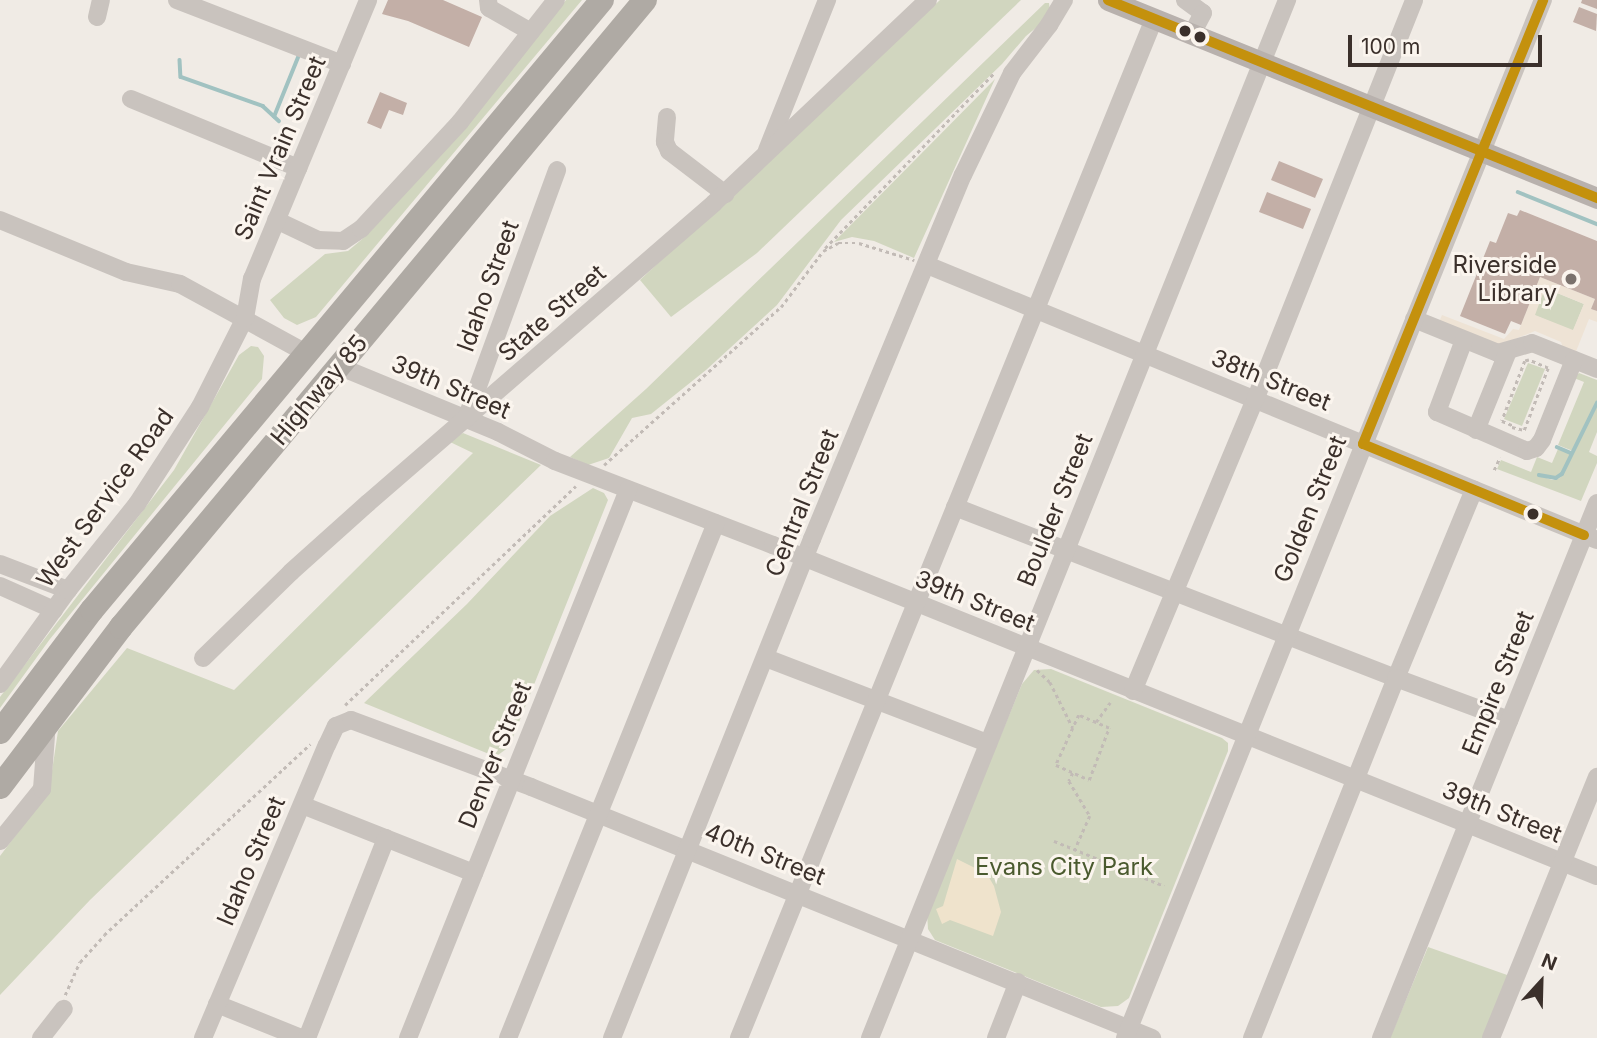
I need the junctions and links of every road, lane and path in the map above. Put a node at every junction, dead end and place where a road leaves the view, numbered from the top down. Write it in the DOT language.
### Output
graph roads {
  1 [pos="177,0"];
  2 [pos="368,0"];
  3 [pos="488,0"];
  4 [pos="602,0"];
  5 [pos="645,0"];
  6 [pos="827,0"];
  7 [pos="928,0"];
  8 [pos="1064,0"];
  9 [pos="1185,0"];
  10 [pos="1287,0"];
  11 [pos="1414,0"];
  12 [pos="1543,0"];
  13 [pos="554,1"];
  14 [pos="1116,1"];
  15 [pos="1154,19"];
  16 [pos="531,32"];
  17 [pos="1192,34"];
  18 [pos="1262,62"];
  19 [pos="342,64"];
  20 [pos="1012,73"];
  21 [pos="131,99"];
  22 [pos="1370,106"];
  23 [pos="667,117"];
  24 [pos="1482,151"];
  25 [pos="765,157"];
  26 [pos="298,168"];
  27 [pos="556,170"];
  28 [pos="1595,192"];
  29 [pos="725,194"];
  30 [pos="0,220"];
  31 [pos="276,220"];
  32 [pos="822,251"];
  33 [pos="927,265"];
  34 [pos="1036,311"];
  35 [pos="1414,319"];
  36 [pos="241,326"];
  37 [pos="1464,340"];
  38 [pos="1508,351"];
  39 [pos="308,354"];
  40 [pos="1144,355"];
  41 [pos="1574,360"];
  42 [pos="338,366"];
  43 [pos="1596,366"];
  44 [pos="1255,400"];
  45 [pos="466,419"];
  46 [pos="1512,425"];
  47 [pos="1475,429"];
  48 [pos="1509,433"];
  49 [pos="1363,444"];
  50 [pos="1499,457"];
  51 [pos="1494,470"];
  52 [pos="591,475"];
  53 [pos="628,490"];
  54 [pos="1474,490"];
  55 [pos="1597,503"];
  56 [pos="955,507"];
  57 [pos="716,523"];
  58 [pos="1591,538"];
  59 [pos="1065,551"];
  60 [pos="804,559"];
  61 [pos="0,564"];
  62 [pos="0,586"];
  63 [pos="68,590"];
  64 [pos="1175,593"];
  65 [pos="914,604"];
  66 [pos="54,610"];
  67 [pos="1287,635"];
  68 [pos="1026,648"];
  69 [pos="203,658"];
  70 [pos="766,658"];
  71 [pos="1037,670"];
  72 [pos="1396,678"];
  73 [pos="0,684"];
  74 [pos="1133,691"];
  75 [pos="876,698"];
  76 [pos="1110,703"];
  77 [pos="342,709"];
  78 [pos="1509,720"];
  79 [pos="358,721"];
  80 [pos="1096,722"];
  81 [pos="47,723"];
  82 [pos="1073,728"];
  83 [pos="0,732"];
  84 [pos="1247,736"];
  85 [pos="312,742"];
  86 [pos="988,743"];
  87 [pos="1073,773"];
  88 [pos="1597,777"];
  89 [pos="512,779"];
  90 [pos="1357,780"];
  91 [pos="0,787"];
  92 [pos="302,805"];
  93 [pos="599,814"];
  94 [pos="1467,823"];
  95 [pos="386,838"];
  96 [pos="0,841"];
  97 [pos="1054,841"];
  98 [pos="688,849"];
  99 [pos="1074,850"];
  100 [pos="1563,862"];
  101 [pos="474,873"];
  102 [pos="1597,876"];
  103 [pos="1164,886"];
  104 [pos="796,894"];
  105 [pos="911,939"];
  106 [pos="1018,982"];
  107 [pos="217,1004"];
  108 [pos="64,1009"];
  109 [pos="1127,1033"];
  110 [pos="41,1038"];
  111 [pos="203,1038"];
  112 [pos="301,1038"];
  113 [pos="307,1038"];
  114 [pos="408,1038"];
  115 [pos="508,1038"];
  116 [pos="612,1038"];
  117 [pos="739,1038"];
  118 [pos="870,1038"];
  119 [pos="996,1038"];
  120 [pos="1152,1038"];
  121 [pos="1252,1038"];
  122 [pos="1381,1038"];
  123 [pos="1491,1038"];
  1 -- 19 [label="street"];
  2 -- 19 [label="street, Saint Vrain Street"];
  3 -- 16 [label="street"];
  4 -- 39 [label="highway, Highway 85"];
  5 -- 42 [label="highway, Highway 85"];
  6 -- 25 [label="street"];
  7 -- 25 [label="street, State Street"];
  8 -- 20 [label="street, Central Street"];
  9 -- 17 [label="street"];
  10 -- 18 [label="street, Boulder Street"];
  11 -- 22 [label="street"];
  12 -- 24 [label="street, Golden Street"];
  13 -- 16 [label="street"];
  14 -- 15 [label="main road"];
  15 -- 17 [label="main road"];
  15 -- 34 [label="street"];
  16 -- 31 [label="street"];
  17 -- 18 [label="main road"];
  18 -- 22 [label="main road"];
  18 -- 40 [label="street, Boulder Street"];
  19 -- 26 [label="street, Saint Vrain Street"];
  20 -- 32 [label="path"];
  20 -- 33 [label="street, Central Street"];
  21 -- 26 [label="street"];
  22 -- 24 [label="main road"];
  22 -- 44 [label="street"];
  23 -- 29 [label="street"];
  24 -- 28 [label="main road"];
  24 -- 35 [label="street, Golden Street"];
  25 -- 29 [label="street, State Street"];
  26 -- 31 [label="street, Saint Vrain Street"];
  27 -- 45 [label="street, Idaho Street"];
  29 -- 45 [label="street, State Street"];
  30 -- 36 [label="street"];
  31 -- 36 [label="street, Saint Vrain Street"];
  32 -- 33 [label="path"];
  32 -- 52 [label="path"];
  33 -- 34 [label="street, 38th Street"];
  33 -- 60 [label="street, Central Street"];
  34 -- 40 [label="street, 38th Street"];
  34 -- 56 [label="street"];
  35 -- 37 [label="street"];
  35 -- 49 [label="street, Golden Street"];
  36 -- 39 [label="street"];
  36 -- 63 [label="street, West Service Road"];
  37 -- 38 [label="street"];
  37 -- 47 [label="street"];
  38 -- 41 [label="street"];
  38 -- 47 [label="street"];
  39 -- 83 [label="highway, Highway 85"];
  40 -- 44 [label="street, 38th Street"];
  40 -- 59 [label="street, Boulder Street"];
  41 -- 43 [label="street"];
  41 -- 47 [label="street"];
  42 -- 45 [label="street, 39th Street"];
  42 -- 81 [label="highway, Highway 85"];
  44 -- 49 [label="street, 38th Street"];
  44 -- 64 [label="street"];
  45 -- 52 [label="street, 39th Street"];
  45 -- 69 [label="street, State Street"];
  46 -- 46 [label="path"];
  46 -- 48 [label="path"];
  49 -- 54 [label="street, 38th Street"];
  49 -- 67 [label="street, Golden Street"];
  50 -- 51 [label="path"];
  52 -- 53 [label="street, 39th Street"];
  52 -- 77 [label="path"];
  53 -- 57 [label="street, 39th Street"];
  53 -- 89 [label="street, Denver Street"];
  54 -- 58 [label="street, 38th Street"];
  54 -- 72 [label="street"];
  55 -- 58 [label="street, Empire Street"];
  56 -- 59 [label="street"];
  56 -- 65 [label="street"];
  57 -- 60 [label="street, 39th Street"];
  57 -- 93 [label="street"];
  58 -- 78 [label="street, Empire Street"];
  59 -- 64 [label="street"];
  59 -- 68 [label="street, Boulder Street"];
  60 -- 65 [label="street, 39th Street"];
  60 -- 70 [label="street, Central Street"];
  61 -- 63 [label="street"];
  62 -- 66 [label="street"];
  63 -- 66 [label="street, West Service Road"];
  64 -- 67 [label="street"];
  64 -- 74 [label="street"];
  65 -- 68 [label="street, 39th Street"];
  65 -- 75 [label="street"];
  66 -- 73 [label="street, West Service Road"];
  67 -- 72 [label="street"];
  67 -- 84 [label="street, Golden Street"];
  68 -- 74 [label="street, 39th Street"];
  68 -- 86 [label="street, Boulder Street"];
  70 -- 75 [label="street"];
  70 -- 98 [label="street, Central Street"];
  71 -- 82 [label="path"];
  72 -- 78 [label="street"];
  72 -- 90 [label="street"];
  74 -- 84 [label="street, 39th Street"];
  75 -- 86 [label="street"];
  75 -- 104 [label="street"];
  76 -- 80 [label="path"];
  78 -- 94 [label="street, Empire Street"];
  79 -- 89 [label="street, 40th Street"];
  79 -- 92 [label="street, Idaho Street"];
  80 -- 82 [label="path"];
  80 -- 87 [label="path"];
  81 -- 91 [label="highway, Highway 85"];
  81 -- 96 [label="street"];
  82 -- 87 [label="path"];
  84 -- 90 [label="street, 39th Street"];
  84 -- 109 [label="street, Golden Street"];
  85 -- 108 [label="path"];
  86 -- 105 [label="street, Boulder Street"];
  87 -- 99 [label="path"];
  88 -- 100 [label="street"];
  89 -- 93 [label="street, 40th Street"];
  89 -- 101 [label="street, Denver Street"];
  90 -- 94 [label="street, 39th Street"];
  90 -- 121 [label="street"];
  92 -- 95 [label="street"];
  92 -- 107 [label="street, Idaho Street"];
  93 -- 98 [label="street, 40th Street"];
  93 -- 115 [label="street"];
  94 -- 100 [label="street, 39th Street"];
  94 -- 122 [label="street, Empire Street"];
  95 -- 101 [label="street"];
  95 -- 113 [label="street"];
  97 -- 99 [label="path"];
  98 -- 104 [label="street, 40th Street"];
  98 -- 116 [label="street, Central Street"];
  99 -- 103 [label="path"];
  100 -- 102 [label="street, 39th Street"];
  100 -- 123 [label="street"];
  101 -- 114 [label="street, Denver Street"];
  104 -- 105 [label="street, 40th Street"];
  104 -- 117 [label="street"];
  105 -- 106 [label="street, 40th Street"];
  105 -- 118 [label="street, Boulder Street"];
  106 -- 109 [label="street, 40th Street"];
  106 -- 119 [label="street"];
  107 -- 111 [label="street, Idaho Street"];
  107 -- 112 [label="street"];
  108 -- 110 [label="street"];
  109 -- 120 [label="street, 40th Street"];
}
